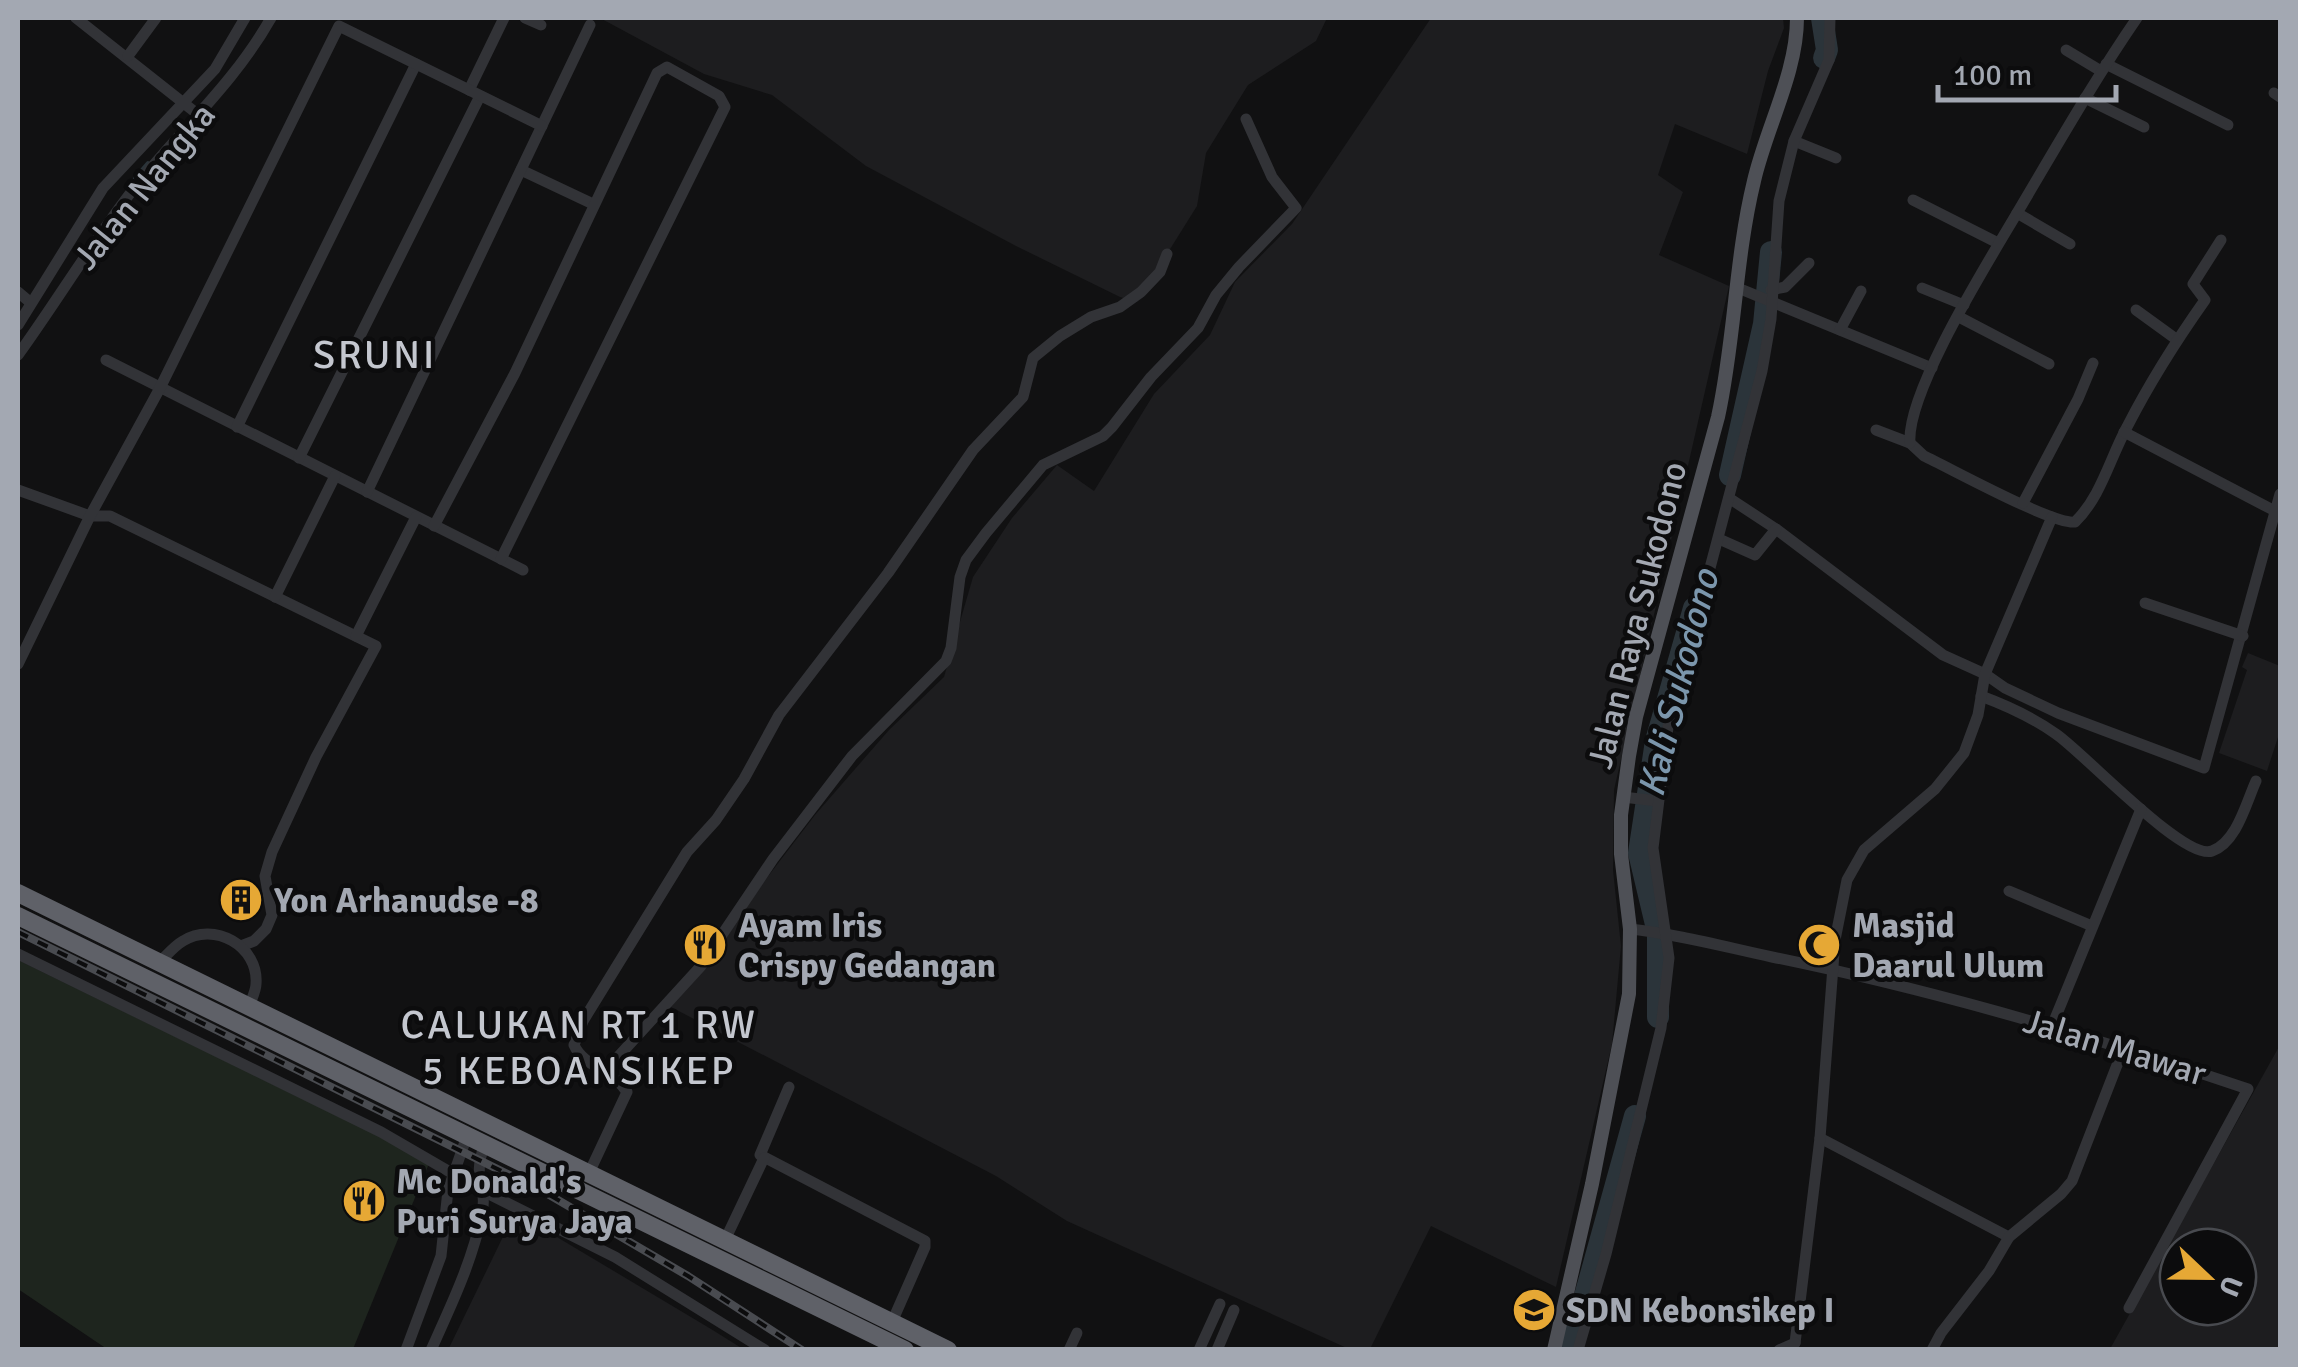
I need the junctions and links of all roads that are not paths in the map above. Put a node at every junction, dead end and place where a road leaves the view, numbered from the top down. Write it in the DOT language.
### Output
graph roads {
  1 [pos="76,18"];
  2 [pos="156,18"];
  3 [pos="245,18"];
  4 [pos="271,18"];
  5 [pos="504,18"];
  6 [pos="526,18"];
  7 [pos="1797,18"];
  8 [pos="1830,18"];
  9 [pos="2137,18"];
  10 [pos="542,25"];
  11 [pos="590,25"];
  12 [pos="2066,50"];
  13 [pos="128,56"];
  14 [pos="416,64"];
  15 [pos="2104,68"];
  16 [pos="474,93"];
  17 [pos="2085,98"];
  18 [pos="184,105"];
  19 [pos="199,116"];
  20 [pos="1246,119"];
  21 [pos="2228,125"];
  22 [pos="542,126"];
  23 [pos="2144,127"];
  24 [pos="1794,141"];
  25 [pos="1836,158"];
  26 [pos="521,170"];
  27 [pos="120,172"];
  28 [pos="133,187"];
  29 [pos="1913,200"];
  30 [pos="593,204"];
  31 [pos="2017,213"];
  32 [pos="2221,240"];
  33 [pos="1998,244"];
  34 [pos="2070,244"];
  35 [pos="1166,254"];
  36 [pos="1809,263"];
  37 [pos="1922,288"];
  38 [pos="1743,290"];
  39 [pos="1860,291"];
  40 [pos="18,292"];
  41 [pos="1770,297"];
  42 [pos="32,303"];
  43 [pos="2136,310"];
  44 [pos="1962,311"];
  45 [pos="18,325"];
  46 [pos="1840,330"];
  47 [pos="2176,339"];
  48 [pos="18,356"];
  49 [pos="106,360"];
  50 [pos="2093,362"];
  51 [pos="2048,364"];
  52 [pos="1932,368"];
  53 [pos="160,388"];
  54 [pos="237,427"];
  55 [pos="1876,430"];
  56 [pos="2124,432"];
  57 [pos="1910,443"];
  58 [pos="299,458"];
  59 [pos="335,476"];
  60 [pos="18,490"];
  61 [pos="367,492"];
  62 [pos="2280,494"];
  63 [pos="1729,498"];
  64 [pos="2023,504"];
  65 [pos="2275,511"];
  66 [pos="90,516"];
  67 [pos="416,517"];
  68 [pos="2052,517"];
  69 [pos="434,526"];
  70 [pos="1776,529"];
  71 [pos="1719,538"];
  72 [pos="501,559"];
  73 [pos="522,570"];
  74 [pos="274,597"];
  75 [pos="2145,602"];
  76 [pos="356,636"];
  77 [pos="2243,636"];
  78 [pos="18,664"];
  79 [pos="1984,682"];
  80 [pos="2256,782"];
  81 [pos="1627,798"];
  82 [pos="1654,801"];
  83 [pos="2141,809"];
  84 [pos="2009,891"];
  85 [pos="18,893"];
  86 [pos="18,916"];
  87 [pos="2092,926"];
  88 [pos="1635,930"];
  89 [pos="1665,935"];
  90 [pos="241,946"];
  91 [pos="18,954"];
  92 [pos="159,962"];
  93 [pos="1832,969"];
  94 [pos="249,1006"];
  95 [pos="2052,1026"];
  96 [pos="2124,1047"];
  97 [pos="606,1070"];
  98 [pos="789,1087"];
  99 [pos="475,1117"];
  100 [pos="492,1126"];
  101 [pos="1820,1138"];
  102 [pos="476,1140"];
  103 [pos="764,1158"];
  104 [pos="589,1173"];
  105 [pos="453,1174"];
  106 [pos="481,1190"];
  107 [pos="2009,1237"];
  108 [pos="724,1240"];
  109 [pos="1220,1304"];
  110 [pos="2129,1308"];
  111 [pos="1234,1310"];
  112 [pos="892,1322"];
  113 [pos="1077,1333"];
  114 [pos="1800,1346"];
  115 [pos="406,1350"];
  116 [pos="431,1350"];
  117 [pos="765,1350"];
  118 [pos="905,1350"];
  119 [pos="948,1350"];
  120 [pos="1069,1350"];
  121 [pos="1199,1350"];
  122 [pos="1217,1350"];
  123 [pos="1554,1350"];
  124 [pos="1578,1350"];
  125 [pos="1780,1350"];
  126 [pos="1932,1350"];
  1 -- 13 [label="street"];
  2 -- 13 [label="street"];
  3 -- 18 [label="street"];
  4 -- 19 [label="street, Jalan Nangka"];
  5 -- 16 [label="street"];
  6 -- 10 [label="street"];
  7 -- 38 [label="main road, Jalan Raya Sukodono"];
  8 -- 24 [label="street"];
  9 -- 15 [label="street"];
  11 -- 22 [label="street"];
  12 -- 15 [label="street"];
  13 -- 18 [label="street"];
  14 -- 16 [label="street"];
  14 -- 53 [label="street"];
  14 -- 54 [label="street"];
  15 -- 17 [label="street"];
  15 -- 21 [label="street"];
  16 -- 22 [label="street"];
  16 -- 58 [label="street"];
  17 -- 23 [label="street"];
  17 -- 31 [label="street"];
  18 -- 19 [label="street"];
  18 -- 27 [label="street"];
  19 -- 28 [label="street, Jalan Nangka"];
  20 -- 97 [label="street"];
  22 -- 26 [label="street"];
  24 -- 25 [label="street"];
  24 -- 41 [label="street"];
  26 -- 30 [label="street"];
  26 -- 61 [label="street"];
  27 -- 28 [label="street"];
  27 -- 42 [label="street"];
  28 -- 48 [label="street, Jalan Nangka"];
  29 -- 33 [label="street"];
  30 -- 69 [label="street"];
  30 -- 72 [label="street"];
  31 -- 33 [label="street"];
  31 -- 34 [label="street"];
  32 -- 47 [label="street"];
  33 -- 44 [label="street"];
  35 -- 97 [label="street"];
  36 -- 41 [label="street"];
  37 -- 44 [label="street"];
  38 -- 41 [label="street"];
  38 -- 81 [label="main road, Jalan Raya Sukodono"];
  39 -- 46 [label="street"];
  40 -- 42 [label="street"];
  41 -- 46 [label="street"];
  41 -- 63 [label="street"];
  42 -- 45 [label="street"];
  43 -- 47 [label="street"];
  44 -- 51 [label="street"];
  44 -- 52 [label="street"];
  46 -- 52 [label="street"];
  47 -- 56 [label="street"];
  49 -- 53 [label="street"];
  50 -- 64 [label="street"];
  52 -- 57 [label="street"];
  53 -- 54 [label="street"];
  53 -- 66 [label="street"];
  54 -- 58 [label="street"];
  55 -- 57 [label="street"];
  56 -- 65 [label="street"];
  56 -- 68 [label="street"];
  57 -- 64 [label="street"];
  58 -- 59 [label="street"];
  59 -- 61 [label="street"];
  59 -- 74 [label="street"];
  60 -- 66 [label="street"];
  61 -- 67 [label="street"];
  62 -- 65 [label="street"];
  63 -- 70 [label="street"];
  63 -- 71 [label="street"];
  64 -- 68 [label="street"];
  65 -- 77 [label="street"];
  66 -- 74 [label="street"];
  66 -- 78 [label="street"];
  67 -- 69 [label="street"];
  67 -- 76 [label="street"];
  68 -- 79 [label="street"];
  69 -- 72 [label="street"];
  70 -- 71 [label="street"];
  70 -- 79 [label="street"];
  71 -- 82 [label="street"];
  72 -- 73 [label="street"];
  74 -- 76 [label="street"];
  75 -- 77 [label="street"];
  76 -- 90 [label="street"];
  77 -- 79 [label="street"];
  79 -- 83 [label="street"];
  79 -- 93 [label="street"];
  80 -- 83 [label="street"];
  81 -- 82 [label="street"];
  81 -- 88 [label="main road, Jalan Raya Sukodono"];
  82 -- 89 [label="street"];
  83 -- 87 [label="street"];
  84 -- 87 [label="street"];
  85 -- 92 [label="highway"];
  86 -- 102 [label="highway"];
  87 -- 95 [label="street"];
  88 -- 89 [label="street, Jalan Mawar"];
  88 -- 123 [label="main road, Jalan Raya Sukodono"];
  89 -- 93 [label="street, Jalan Mawar"];
  89 -- 124 [label="street"];
  90 -- 92 [label="street"];
  90 -- 94 [label="street"];
  91 -- 105 [label="street"];
  92 -- 94 [label="highway"];
  93 -- 95 [label="street, Jalan Mawar"];
  93 -- 101 [label="street"];
  94 -- 99 [label="highway"];
  95 -- 96 [label="street, Jalan Mawar"];
  96 -- 107 [label="street"];
  96 -- 110 [label="street, Jalan Mawar"];
  97 -- 104 [label="street"];
  98 -- 103 [label="street"];
  99 -- 100 [label="highway"];
  99 -- 102 [label="highway"];
  100 -- 102 [label="highway"];
  100 -- 104 [label="highway"];
  101 -- 107 [label="street"];
  101 -- 114 [label="street"];
  102 -- 105 [label="street"];
  102 -- 106 [label="street"];
  102 -- 118 [label="highway"];
  103 -- 108 [label="street"];
  103 -- 112 [label="street"];
  104 -- 108 [label="highway"];
  105 -- 106 [label="street"];
  105 -- 115 [label="street"];
  106 -- 116 [label="street"];
  106 -- 117 [label="street"];
  107 -- 126 [label="street"];
  108 -- 112 [label="highway"];
  109 -- 121 [label="street"];
  111 -- 122 [label="street"];
  112 -- 119 [label="highway"];
  113 -- 120 [label="street"];
  114 -- 125 [label="street"];
}
